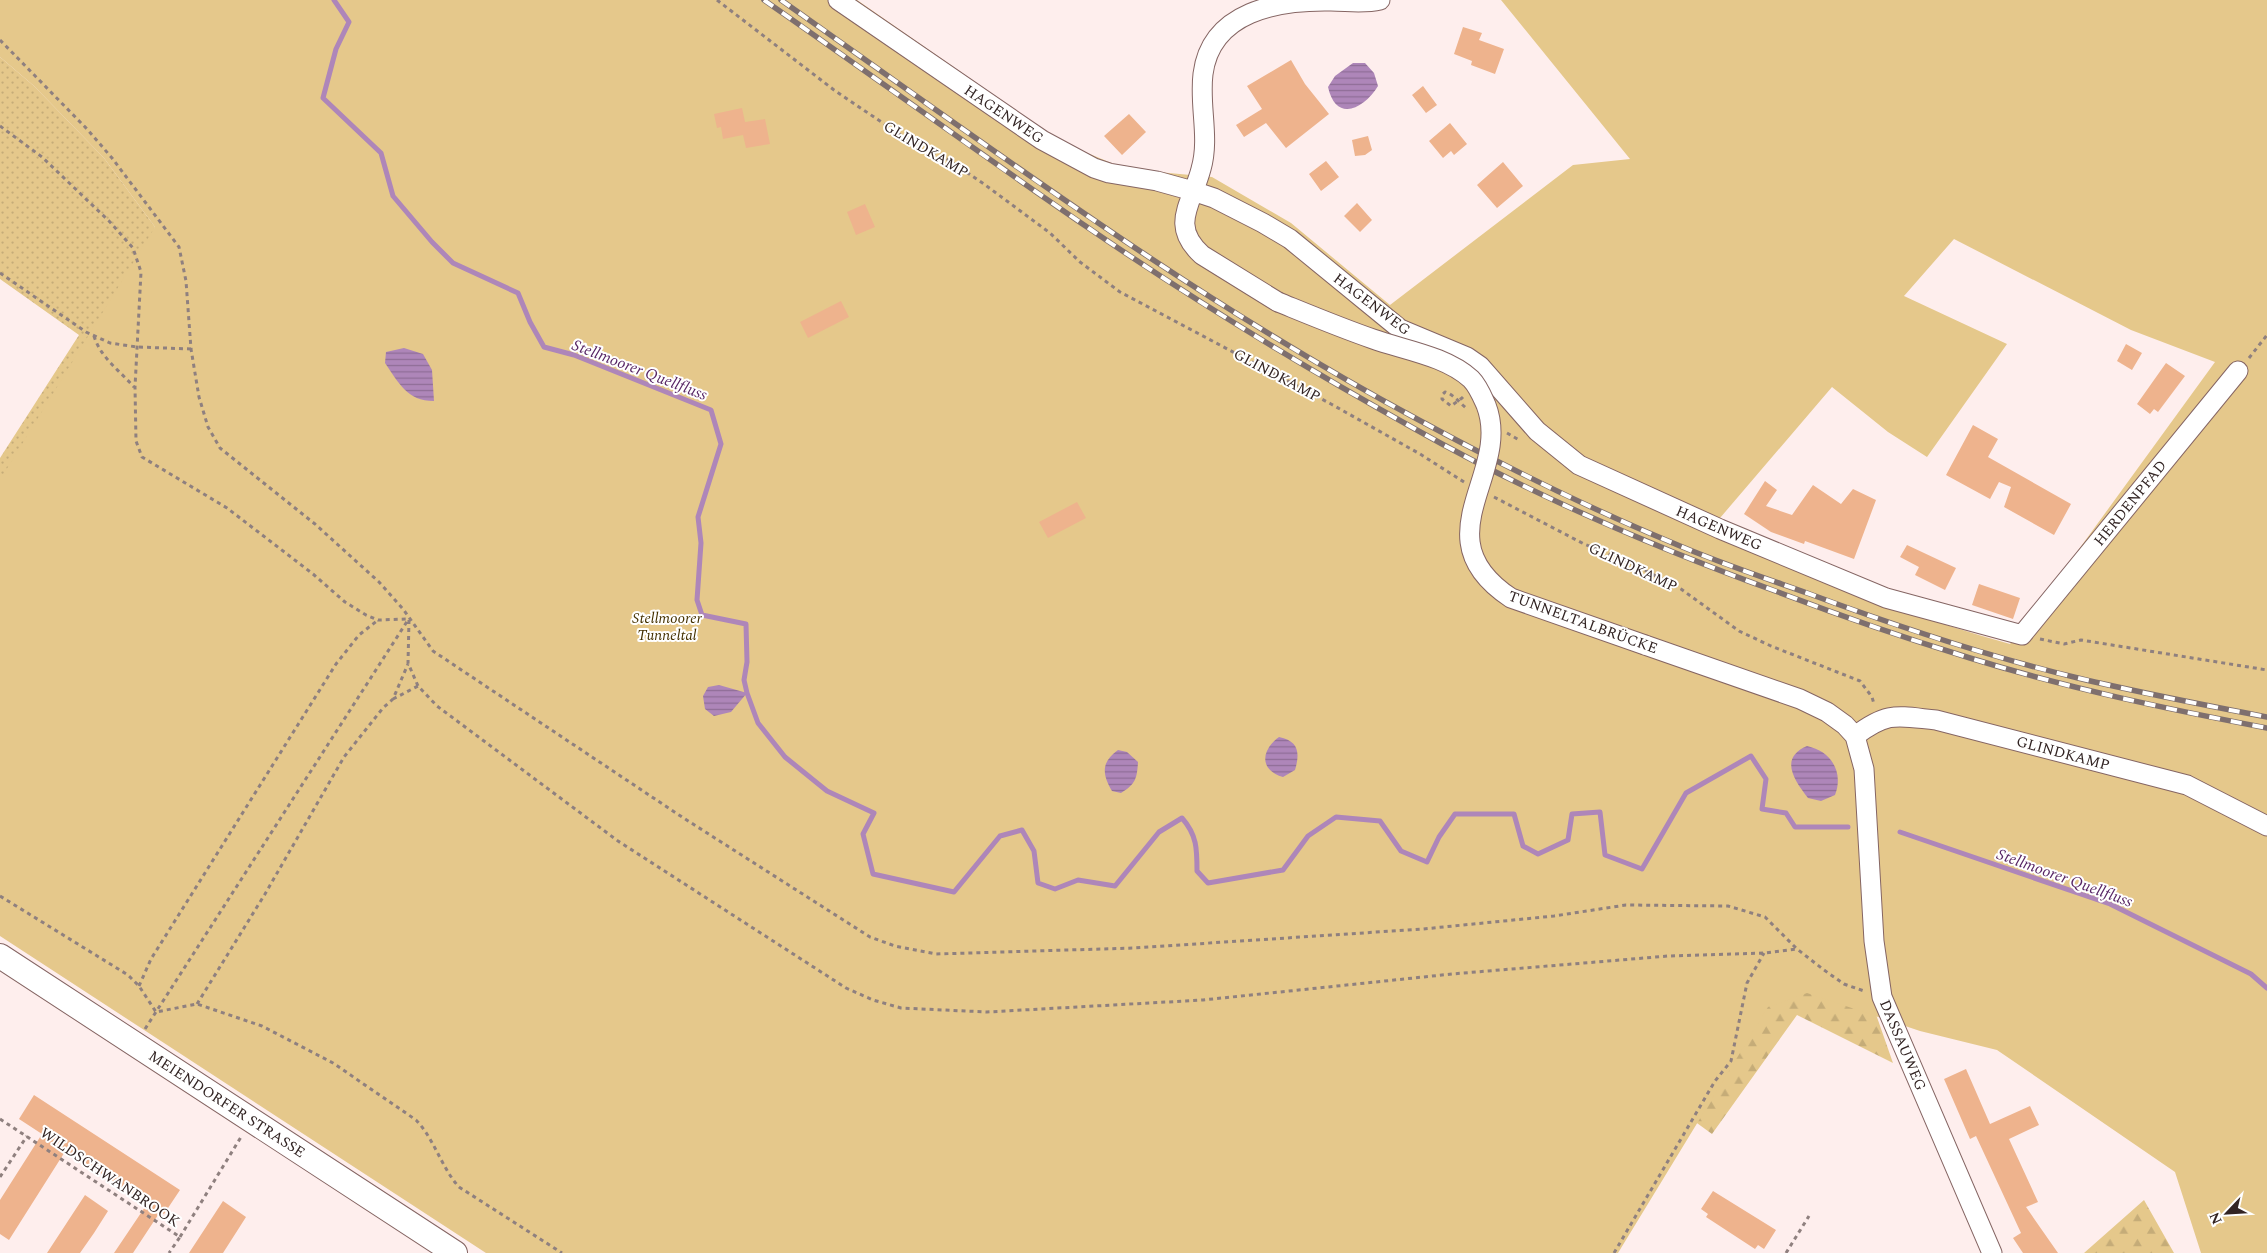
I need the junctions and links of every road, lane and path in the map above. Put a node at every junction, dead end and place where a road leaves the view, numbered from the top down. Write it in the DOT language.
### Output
graph roads {
  1 [pos="717,0"];
  2 [pos="838,0"];
  3 [pos="1380,0"];
  4 [pos="0,40"];
  5 [pos="0,126"];
  6 [pos="1193,191"];
  7 [pos="0,273"];
  8 [pos="2267,335"];
  9 [pos="94,336"];
  10 [pos="137,347"];
  11 [pos="191,349"];
  12 [pos="2238,372"];
  13 [pos="135,387"];
  14 [pos="1454,398"];
  15 [pos="1462,398"];
  16 [pos="1471,485"];
  17 [pos="1488,494"];
  18 [pos="409,619"];
  19 [pos="378,620"];
  20 [pos="2022,635"];
  21 [pos="408,663"];
  22 [pos="2267,670"];
  23 [pos="418,686"];
  24 [pos="392,699"];
  25 [pos="1879,719"];
  26 [pos="1855,736"];
  27 [pos="2267,826"];
  28 [pos="0,896"];
  29 [pos="1797,949"];
  30 [pos="1764,953"];
  31 [pos="0,956"];
  32 [pos="139,986"];
  33 [pos="1882,997"];
  34 [pos="197,1004"];
  35 [pos="156,1012"];
  36 [pos="135,1044"];
  37 [pos="0,1119"];
  38 [pos="251,1120"];
  39 [pos="28,1136"];
  40 [pos="0,1177"];
  41 [pos="1809,1216"];
  42 [pos="180,1237"];
  43 [pos="169,1253"];
  44 [pos="455,1253"];
  45 [pos="562,1253"];
  46 [pos="1614,1253"];
  47 [pos="1786,1253"];
  48 [pos="1992,1253"];
  1 -- 16 [label="path, GLINDKAMP"];
  2 -- 6 [label="street, HAGENWEG"];
  3 -- 6 [label="street, TUNNELTALBRÜCKE"];
  4 -- 11 [label="path"];
  5 -- 10 [label="path"];
  6 -- 20 [label="street, HAGENWEG"];
  6 -- 26 [label="street, TUNNELTALBRÜCKE, bridge"];
  7 -- 9 [label="path"];
  8 -- 12 [label="path"];
  9 -- 10 [label="path"];
  9 -- 13 [label="path"];
  10 -- 11 [label="path"];
  10 -- 13 [label="path"];
  11 -- 18 [label="path"];
  12 -- 20 [label="street, HERDENPFAD"];
  13 -- 19 [label="path"];
  14 -- 15 [label="path"];
  17 -- 25 [label="path, GLINDKAMP"];
  18 -- 19 [label="path"];
  18 -- 21 [label="path"];
  18 -- 29 [label="path"];
  18 -- 35 [label="path"];
  19 -- 32 [label="path"];
  20 -- 22 [label="path"];
  21 -- 23 [label="path"];
  21 -- 24 [label="path"];
  23 -- 24 [label="path"];
  23 -- 30 [label="path"];
  24 -- 34 [label="path"];
  25 -- 26 [label="street, GLINDKAMP"];
  25 -- 27 [label="street, GLINDKAMP"];
  26 -- 33 [label="street, DASSAUWEG"];
  28 -- 32 [label="path"];
  29 -- 30 [label="path"];
  29 -- 33 [label="path"];
  30 -- 46 [label="path"];
  31 -- 36 [label="main road, MEIENDORFER STRASSE"];
  32 -- 35 [label="path"];
  33 -- 48 [label="street, DASSAUWEG"];
  34 -- 35 [label="path"];
  34 -- 45 [label="path"];
  35 -- 36 [label="path"];
  36 -- 38 [label="main road, MEIENDORFER STRASSE"];
  37 -- 39 [label="path, WILDSCHWANBROOK"];
  38 -- 42 [label="path, WILDSCHWANBROOK"];
  38 -- 44 [label="main road, MEIENDORFER STRASSE"];
  39 -- 40 [label="path, WILDSCHWANBROOK"];
  39 -- 42 [label="path, WILDSCHWANBROOK"];
  41 -- 47 [label="path"];
  42 -- 43 [label="path, WILDSCHWANBROOK"];
}
